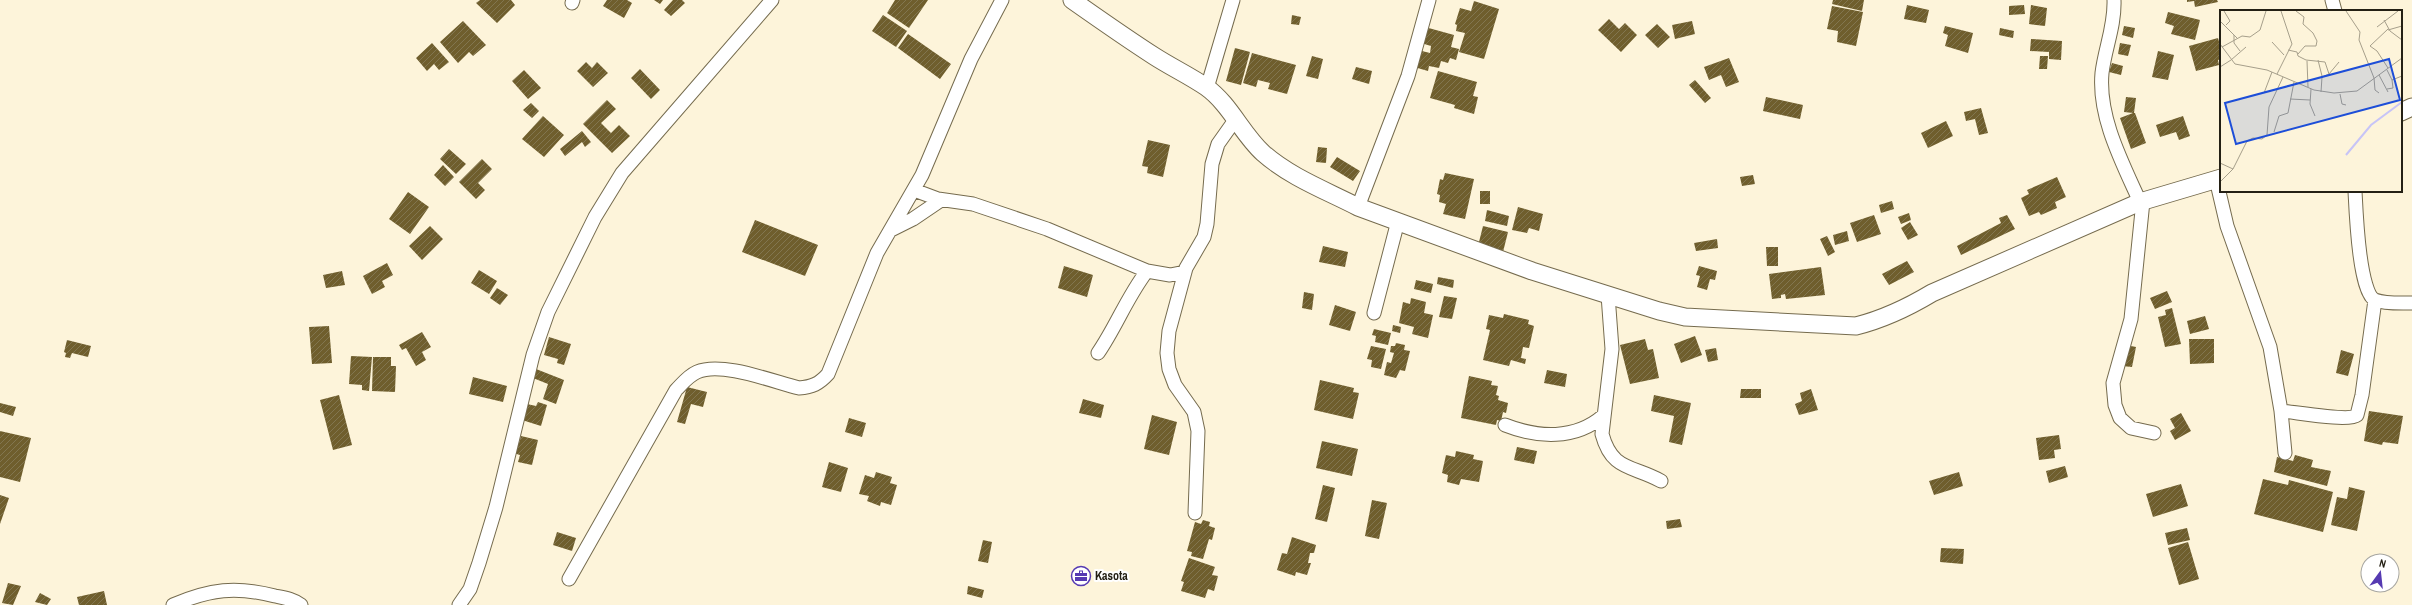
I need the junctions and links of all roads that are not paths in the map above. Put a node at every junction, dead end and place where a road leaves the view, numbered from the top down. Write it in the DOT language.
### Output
graph roads {
  1 [pos="772,0"];
  2 [pos="1002,0"];
  3 [pos="1072,0"];
  4 [pos="1233,0"];
  5 [pos="1429,0"];
  6 [pos="2114,0"];
  7 [pos="2332,0"];
  8 [pos="2335,10"];
  9 [pos="1207,88"];
  10 [pos="2412,107"];
  11 [pos="2402,112"];
  12 [pos="1235,120"];
  13 [pos="2219,178"];
  14 [pos="914,190"];
  15 [pos="2221,192"];
  16 [pos="2355,192"];
  17 [pos="941,200"];
  18 [pos="2141,201"];
  19 [pos="1358,207"];
  20 [pos="1398,221"];
  21 [pos="891,230"];
  22 [pos="1146,271"];
  23 [pos="1185,272"];
  24 [pos="1608,295"];
  25 [pos="2375,300"];
  26 [pos="2412,304"];
  27 [pos="1374,313"];
  28 [pos="1098,353"];
  29 [pos="2281,412"];
  30 [pos="1603,416"];
  31 [pos="1505,425"];
  32 [pos="2154,434"];
  33 [pos="2285,452"];
  34 [pos="1661,481"];
  35 [pos="1195,512"];
  36 [pos="569,579"];
  37 [pos="173,605"];
  38 [pos="301,605"];
  39 [pos="459,605"];
  1 -- 39 [label="street"];
  2 -- 14 [label="street"];
  3 -- 9 [label="street"];
  4 -- 9 [label="street"];
  5 -- 19 [label="street"];
  6 -- 18 [label="street"];
  7 -- 8 [label="street"];
  9 -- 12 [label="street"];
  10 -- 11 [label="street"];
  12 -- 19 [label="street"];
  12 -- 23 [label="street"];
  13 -- 18 [label="street"];
  14 -- 17 [label="street"];
  14 -- 21 [label="street"];
  15 -- 29 [label="street"];
  16 -- 25 [label="street"];
  17 -- 21 [label="street"];
  17 -- 22 [label="street"];
  18 -- 24 [label="street"];
  18 -- 32 [label="street"];
  19 -- 20 [label="street"];
  20 -- 24 [label="street"];
  20 -- 27 [label="street"];
  21 -- 36 [label="street"];
  22 -- 23 [label="street"];
  22 -- 28 [label="street"];
  23 -- 35 [label="street"];
  24 -- 30 [label="street"];
  25 -- 26 [label="street"];
  25 -- 29 [label="street"];
  29 -- 33 [label="street"];
  30 -- 31 [label="street"];
  30 -- 34 [label="street"];
  37 -- 38 [label="street"];
}
